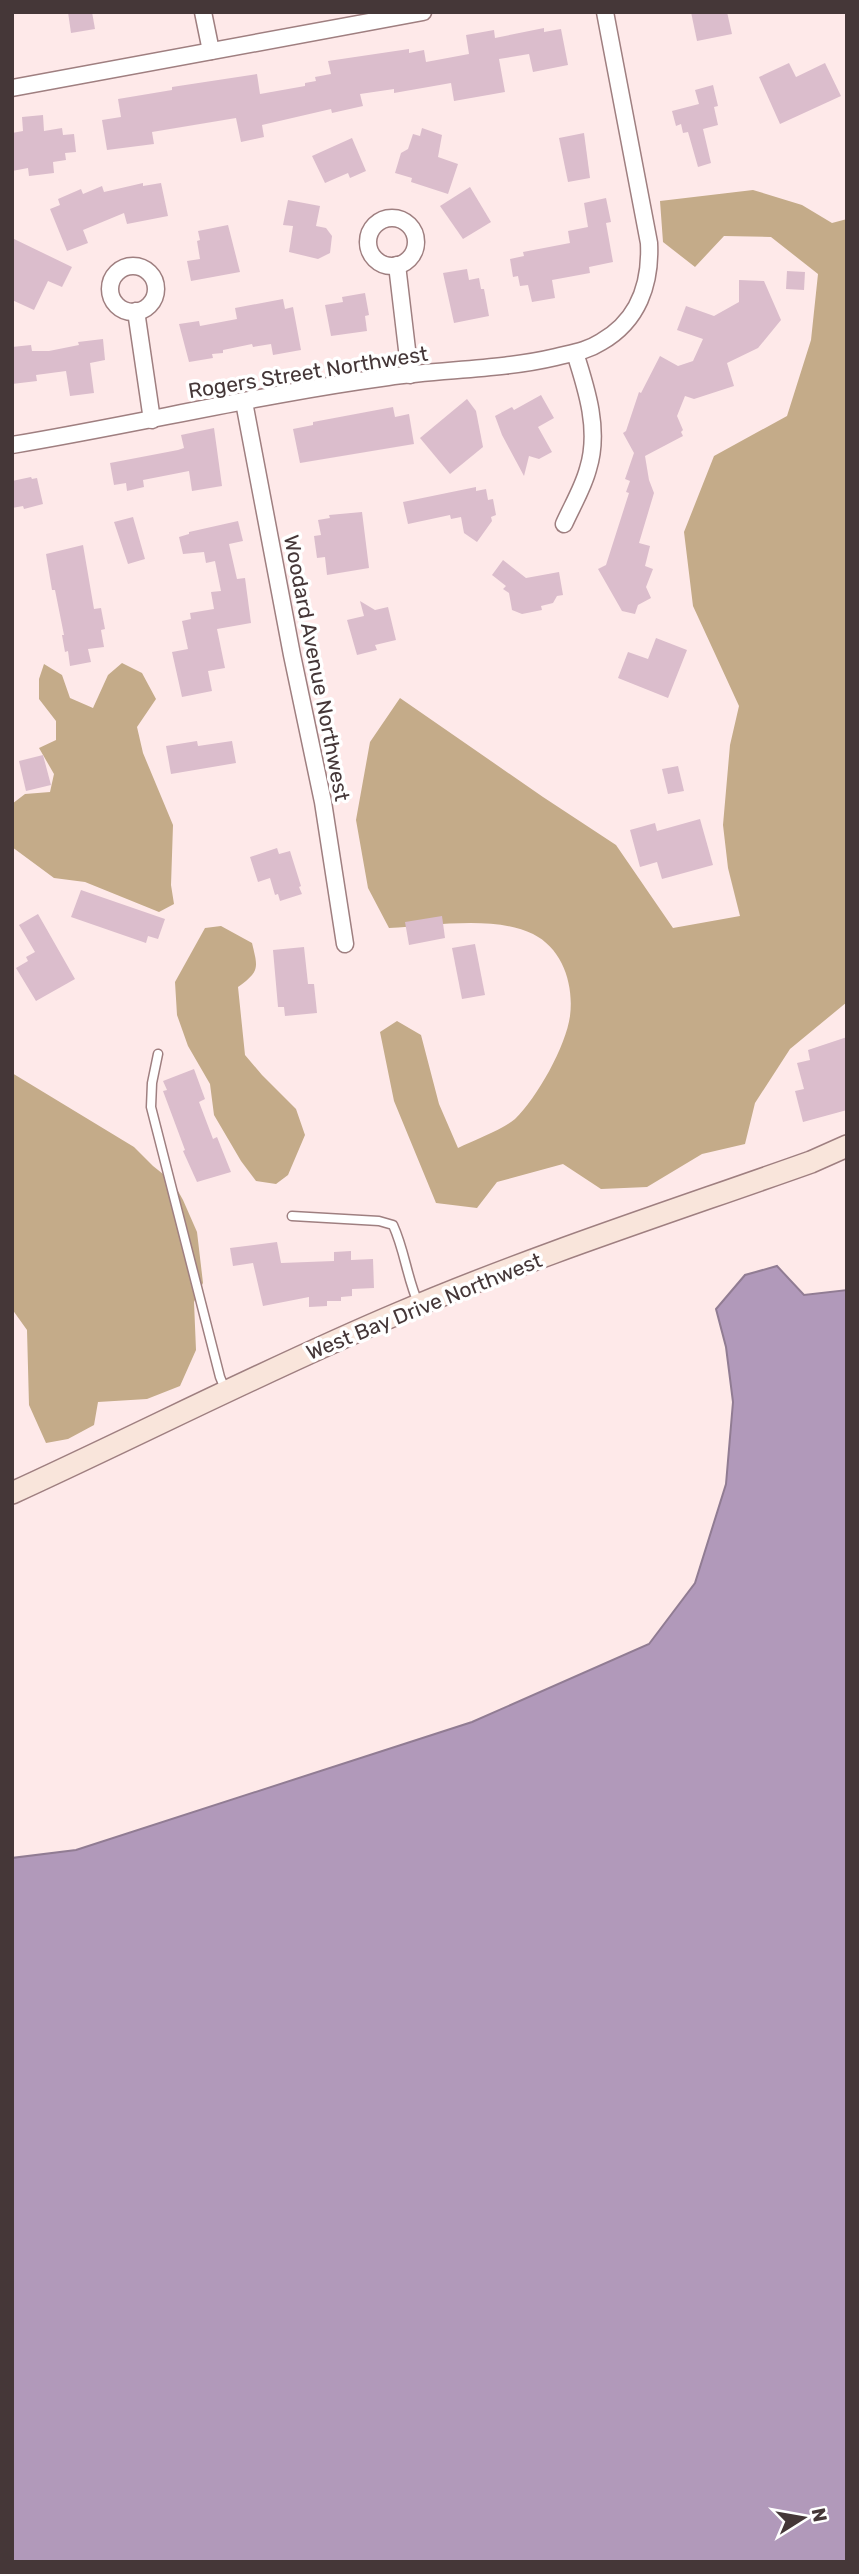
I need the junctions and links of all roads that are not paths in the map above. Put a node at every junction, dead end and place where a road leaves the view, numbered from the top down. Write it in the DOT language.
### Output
graph roads {
  1 [pos="204,12"];
  2 [pos="423,12"];
  3 [pos="605,12"];
  4 [pos="211,51"];
  5 [pos="12,88"];
  6 [pos="397,265"];
  7 [pos="136,311"];
  8 [pos="575,353"];
  9 [pos="410,374"];
  10 [pos="244,402"];
  11 [pos="152,420"];
  12 [pos="12,445"];
  13 [pos="564,524"];
  14 [pos="345,944"];
  15 [pos="158,1054"];
  16 [pos="847,1146"];
  17 [pos="292,1216"];
  18 [pos="419,1305"];
  19 [pos="226,1392"];
  20 [pos="12,1493"];
  1 -- 4 [label="street"];
  2 -- 4 [label="street"];
  3 -- 8 [label="street, Rogers Street Northwest"];
  4 -- 5 [label="street"];
  6 -- 9 [label="street"];
  7 -- 11 [label="street"];
  8 -- 9 [label="street, Rogers Street Northwest"];
  8 -- 13 [label="street"];
  9 -- 10 [label="street, Rogers Street Northwest"];
  10 -- 11 [label="street, Rogers Street Northwest"];
  10 -- 14 [label="street, Woodard Avenue Northwest"];
  11 -- 12 [label="street, Rogers Street Northwest"];
  15 -- 19 [label="lane"];
  16 -- 18 [label="street, West Bay Drive Northwest"];
  17 -- 18 [label="lane"];
  18 -- 19 [label="street, West Bay Drive Northwest"];
  19 -- 20 [label="street, West Bay Drive Northwest"];
}
